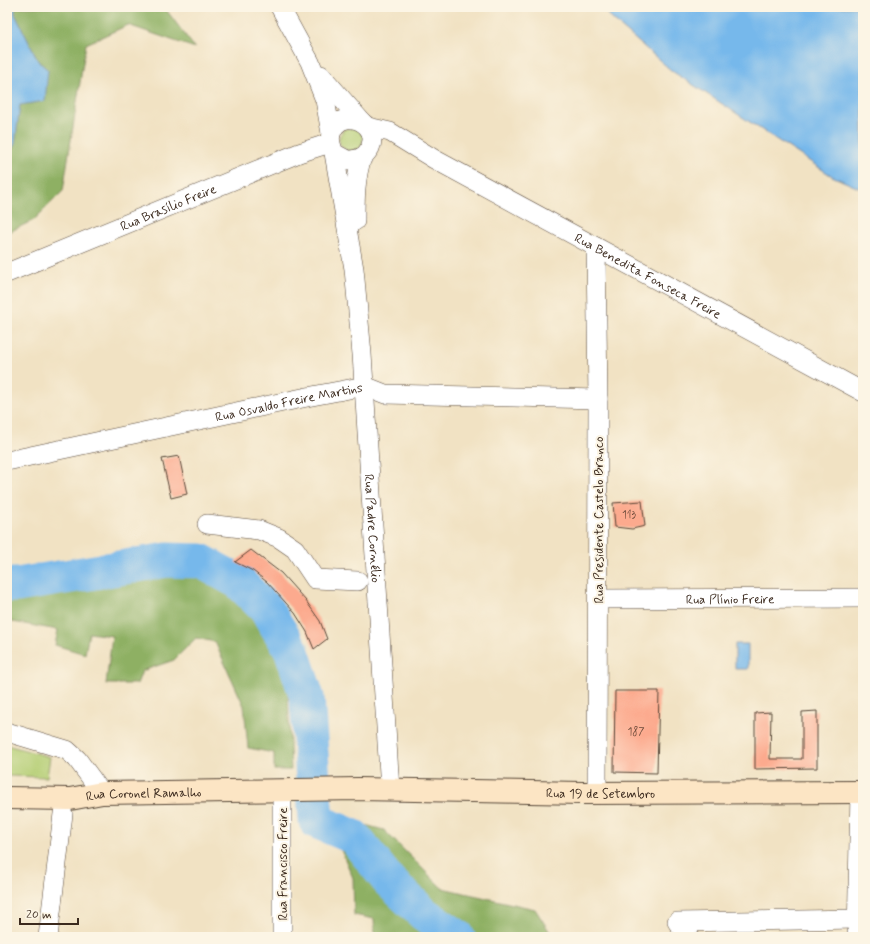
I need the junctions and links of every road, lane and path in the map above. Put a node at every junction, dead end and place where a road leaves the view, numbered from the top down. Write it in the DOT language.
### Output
graph roads {
  1 [pos="280,7"];
  2 [pos="310,62"];
  3 [pos="365,124"];
  4 [pos="332,143"];
  5 [pos="365,155"];
  6 [pos="434,159"];
  7 [pos="596,247"];
  8 [pos="354,269"];
  9 [pos="7,273"];
  10 [pos="365,386"];
  11 [pos="863,392"];
  12 [pos="598,399"];
  13 [pos="7,461"];
  14 [pos="207,524"];
  15 [pos="358,581"];
  16 [pos="863,598"];
  17 [pos="598,599"];
  18 [pos="7,732"];
  19 [pos="337,789"];
  20 [pos="390,789"];
  21 [pos="289,790"];
  22 [pos="102,792"];
  23 [pos="862,792"];
  24 [pos="597,793"];
  25 [pos="7,798"];
  26 [pos="63,814"];
  27 [pos="857,928"];
  28 [pos="48,937"];
  29 [pos="282,937"];
  30 [pos="690,937"];
  1 -- 2 [label="street, Rua Padre Cornélio"];
  2 -- 3 [label="street, Rua Padre Cornélio"];
  2 -- 4 [label="street, Rua Padre Cornélio"];
  3 -- 4 [label="street"];
  3 -- 5 [label="street"];
  3 -- 6 [label="street"];
  4 -- 5 [label="street"];
  4 -- 8 [label="street, Rua Padre Cornélio"];
  4 -- 9 [label="street, Rua Brasílio Freire"];
  5 -- 6 [label="street"];
  5 -- 8 [label="street, Rua Padre Cornélio"];
  6 -- 7 [label="street, Rua Benedita Fonseca Freire"];
  7 -- 11 [label="street, Rua Benedita Fonseca Freire"];
  7 -- 12 [label="street, Rua Presidente Castelo Branco"];
  8 -- 10 [label="street, Rua Padre Cornélio"];
  10 -- 12 [label="street, Rua Osvaldo Freire Martins"];
  10 -- 13 [label="street, Rua Osvaldo Freire Martins"];
  10 -- 20 [label="street, Rua Padre Cornélio"];
  12 -- 17 [label="street, Rua Presidente Castelo Branco"];
  14 -- 15 [label="street"];
  16 -- 17 [label="street, Rua Plínio Freire"];
  17 -- 24 [label="street, Rua Presidente Castelo Branco"];
  18 -- 22 [label="street"];
  19 -- 20 [label="main road, Rua 19 de Setembro"];
  19 -- 21 [label="main road, Rua Coronel Ramalho"];
  20 -- 24 [label="main road, Rua 19 de Setembro"];
  21 -- 22 [label="main road, Rua Coronel Ramalho"];
  21 -- 29 [label="street, Rua Francisco Freire"];
  22 -- 25 [label="main road, Rua Coronel Ramalho"];
  23 -- 24 [label="main road, Rua 19 de Setembro"];
  23 -- 27 [label="street"];
  26 -- 28 [label="street"];
  27 -- 30 [label="street"];
}
